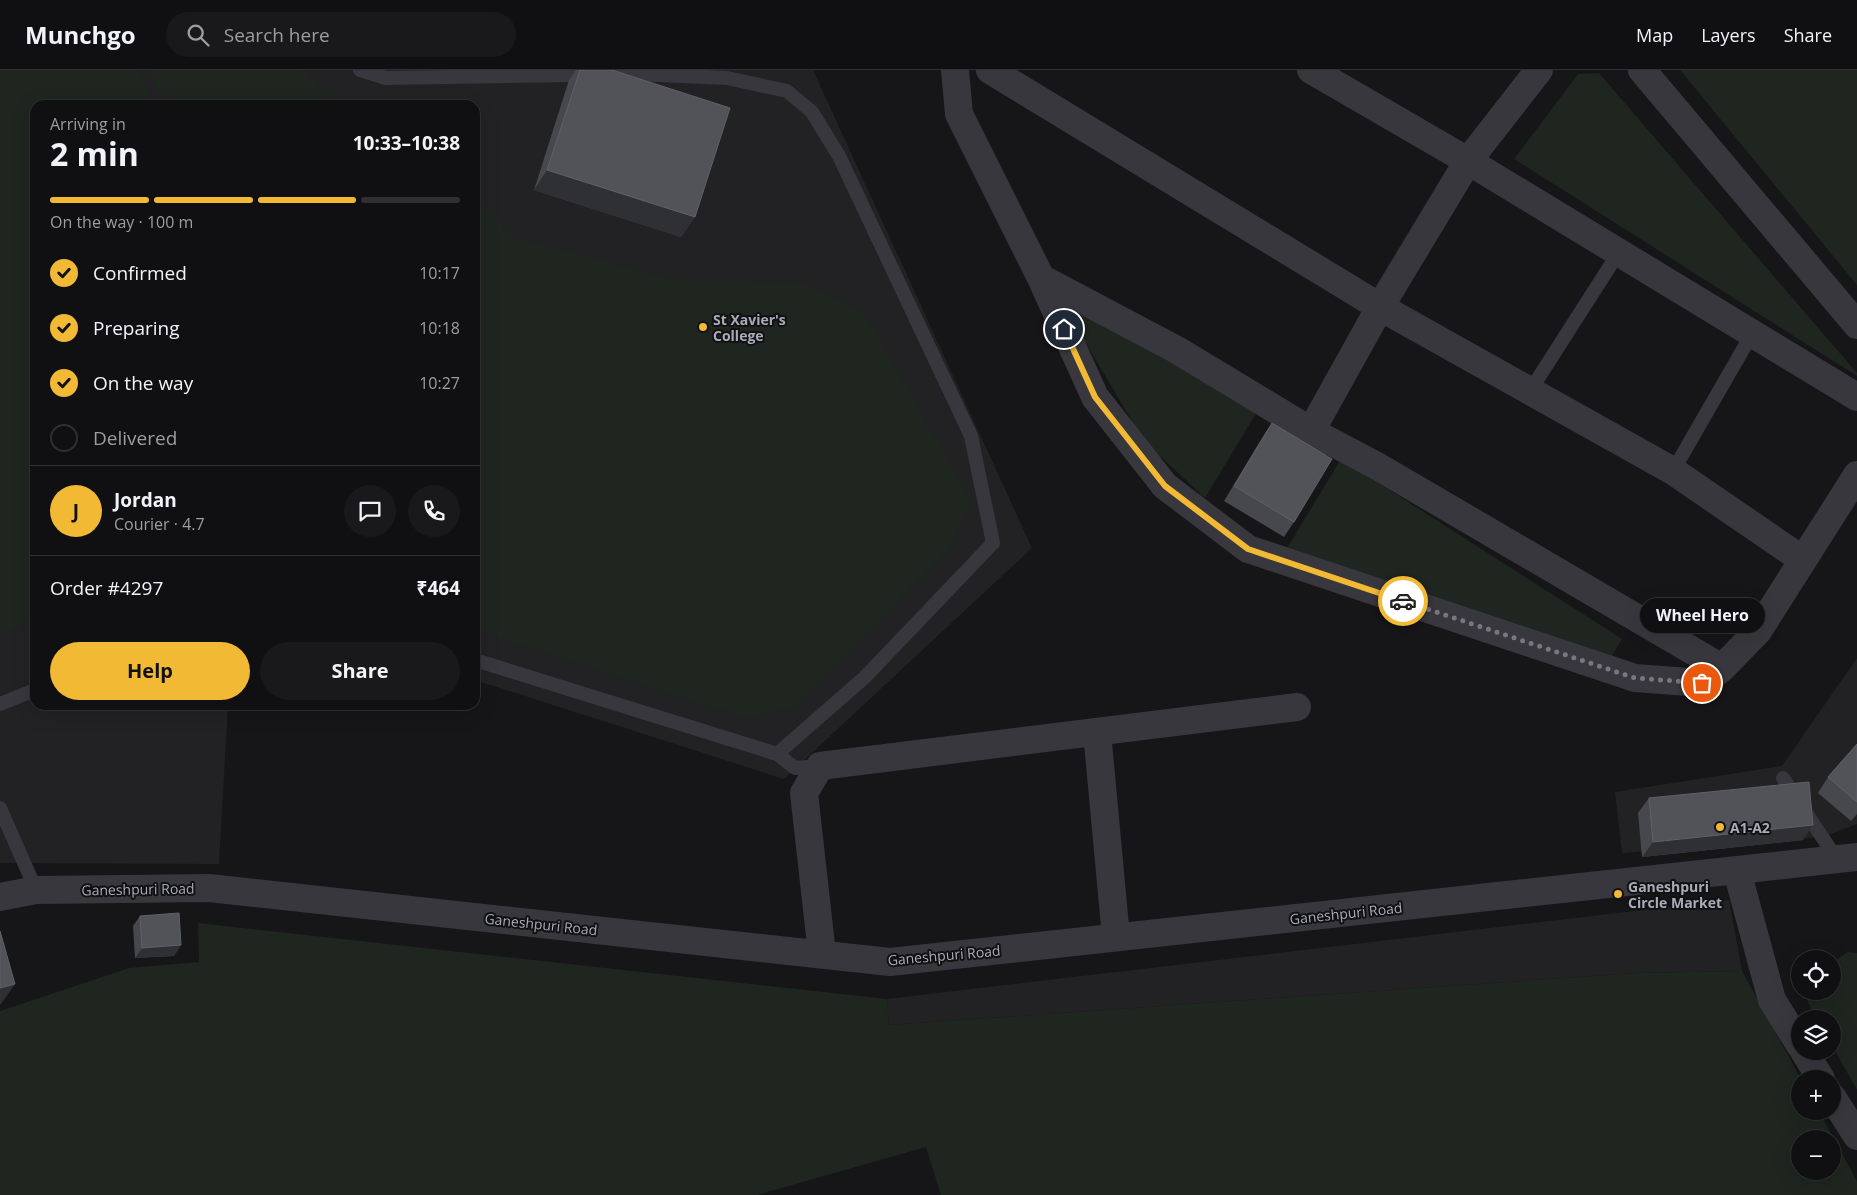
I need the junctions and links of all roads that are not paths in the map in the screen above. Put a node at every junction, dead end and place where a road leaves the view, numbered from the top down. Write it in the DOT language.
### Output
graph roads {
  1 [pos="360,70"];
  2 [pos="955,70"];
  3 [pos="990,70"];
  4 [pos="1311,70"];
  5 [pos="1539,70"];
  6 [pos="1642,70"];
  7 [pos="1468,161"];
  8 [pos="1619,252"];
  9 [pos="1041,278"];
  10 [pos="1380,307"];
  11 [pos="1857,325"];
  12 [pos="1753,332"];
  13 [pos="1530,391"];
  14 [pos="1857,397"];
  15 [pos="1311,431"];
  16 [pos="1673,471"];
  17 [pos="1857,475"];
  18 [pos="1802,560"];
  19 [pos="480,662"];
  20 [pos="1722,668"];
  21 [pos="30,692"];
  22 [pos="0,704"];
  23 [pos="1297,708"];
  24 [pos="1097,732"];
  25 [pos="777,754"];
  26 [pos="820,766"];
  27 [pos="1783,778"];
  28 [pos="0,808"];
  29 [pos="1847,857"];
  30 [pos="1737,871"];
  31 [pos="36,890"];
  32 [pos="0,897"];
  33 [pos="1116,938"];
  34 [pos="822,954"];
  35 [pos="1791,1031"];
  36 [pos="1841,1111"];
  37 [pos="1857,1136"];
  1 -- 25 [label="lane"];
  2 -- 9 [label="street"];
  3 -- 10 [label="street"];
  4 -- 7 [label="street"];
  5 -- 7 [label="street"];
  6 -- 11 [label="street"];
  7 -- 8 [label="street"];
  7 -- 10 [label="street"];
  8 -- 12 [label="street"];
  8 -- 13 [label="lane"];
  9 -- 15 [label="street"];
  9 -- 20 [label="street"];
  10 -- 13 [label="street"];
  10 -- 15 [label="street"];
  12 -- 14 [label="street"];
  12 -- 16 [label="lane"];
  13 -- 16 [label="street"];
  15 -- 20 [label="street"];
  16 -- 18 [label="street"];
  17 -- 18 [label="street"];
  18 -- 20 [label="street"];
  19 -- 25 [label="lane"];
  21 -- 22 [label="lane"];
  23 -- 24 [label="street"];
  24 -- 26 [label="street"];
  24 -- 33 [label="street"];
  25 -- 26 [label="lane"];
  26 -- 34 [label="street"];
  27 -- 29 [label="lane"];
  28 -- 31 [label="lane"];
  29 -- 30 [label="street, Ganeshpuri Road"];
  30 -- 33 [label="street, Ganeshpuri Road"];
  30 -- 35 [label="street"];
  31 -- 32 [label="street, Ganeshpuri Road"];
  31 -- 34 [label="street, Ganeshpuri Road"];
  33 -- 34 [label="street, Ganeshpuri Road"];
  36 -- 37 [label="street"];
}
